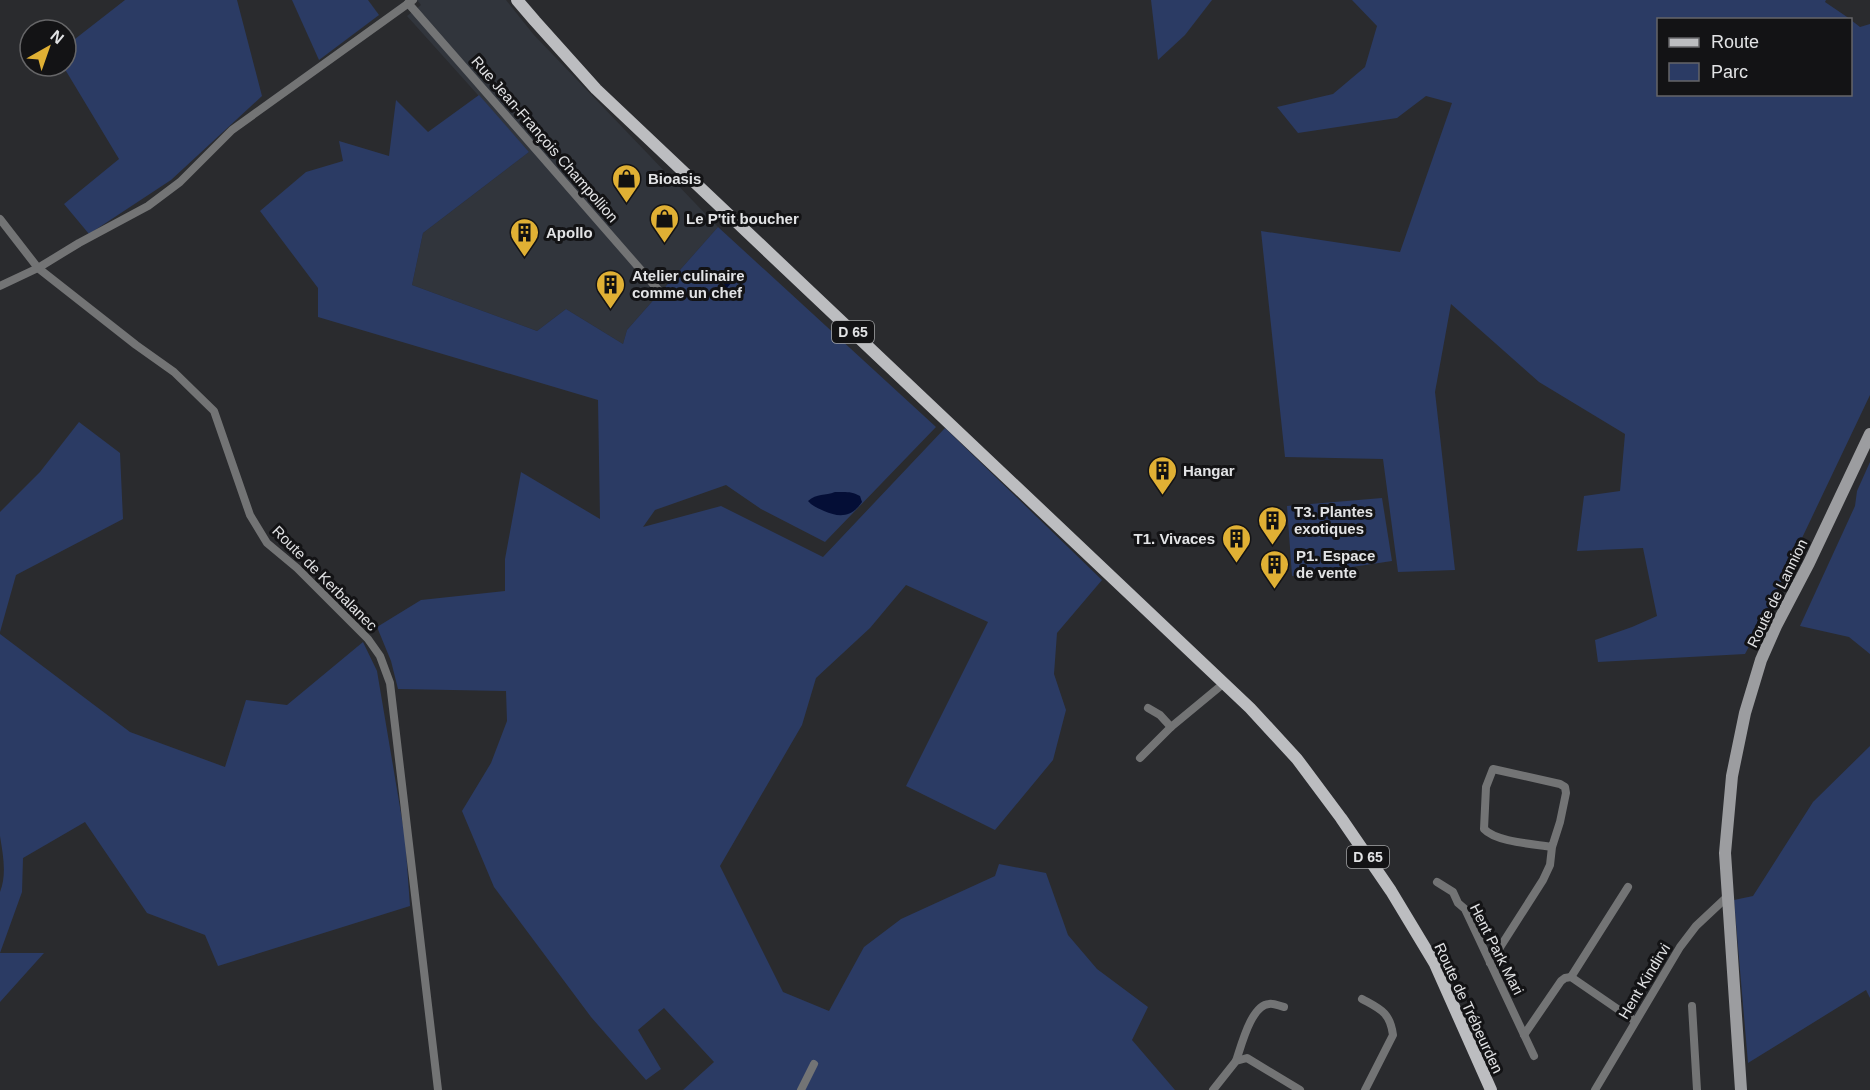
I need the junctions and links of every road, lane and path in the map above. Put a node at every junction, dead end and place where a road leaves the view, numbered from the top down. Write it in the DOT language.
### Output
graph roads {
  1 [pos="518,0"];
  2 [pos="410,2"];
  3 [pos="0,219"];
  4 [pos="38,268"];
  5 [pos="0,286"];
  6 [pos="661,293"];
  7 [pos="1870,434"];
  8 [pos="1223,684"];
  9 [pos="1148,708"];
  10 [pos="1171,727"];
  11 [pos="1140,758"];
  12 [pos="1552,847"];
  13 [pos="1437,882"];
  14 [pos="1628,887"];
  15 [pos="1728,896"];
  16 [pos="1490,963"];
  17 [pos="1571,977"];
  18 [pos="1362,999"];
  19 [pos="1692,1006"];
  20 [pos="1284,1007"];
  21 [pos="1635,1021"];
  22 [pos="1524,1035"];
  23 [pos="1534,1056"];
  24 [pos="1236,1061"];
  25 [pos="814,1064"];
  26 [pos="438,1090"];
  27 [pos="801,1090"];
  28 [pos="1213,1090"];
  29 [pos="1300,1090"];
  30 [pos="1365,1090"];
  31 [pos="1491,1090"];
  32 [pos="1595,1090"];
  33 [pos="1698,1090"];
  34 [pos="1741,1090"];
  1 -- 8 [label="main road, Route de Trébeurden / D 65"];
  2 -- 4 [label="street"];
  2 -- 6 [label="street, Rue Jean-François Champollion"];
  3 -- 4 [label="street, Route de Kerbalanec"];
  4 -- 5 [label="street"];
  4 -- 26 [label="street, Route de Kerbalanec"];
  7 -- 15 [label="main road, Route de Lannion"];
  8 -- 10 [label="street"];
  8 -- 31 [label="main road, Route de Trébeurden / D 65"];
  9 -- 10 [label="street"];
  10 -- 11 [label="street"];
  12 -- 12 [label="street"];
  12 -- 16 [label="street"];
  13 -- 16 [label="street, Hent Park Mari"];
  14 -- 17 [label="street"];
  15 -- 21 [label="street, Hent Kindirvi"];
  15 -- 34 [label="main road, Route de Lannion"];
  16 -- 22 [label="street, Hent Park Mari"];
  17 -- 21 [label="street"];
  17 -- 22 [label="street"];
  18 -- 30 [label="street"];
  19 -- 33 [label="street"];
  20 -- 24 [label="street"];
  21 -- 32 [label="street, Hent Kindirvi"];
  22 -- 23 [label="street, Hent Park Mari"];
  24 -- 28 [label="street"];
  24 -- 29 [label="street"];
  25 -- 27 [label="street"];
}
